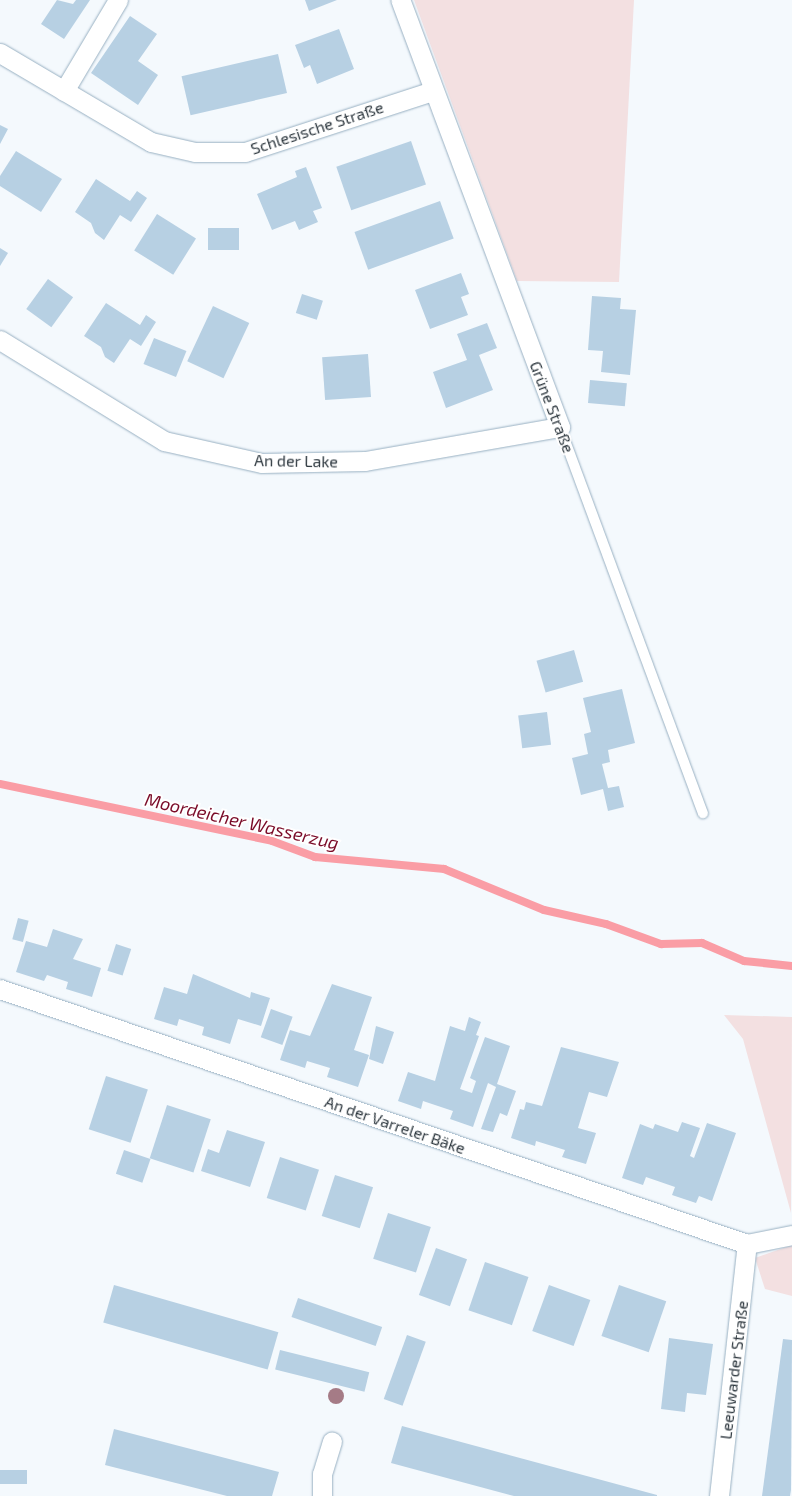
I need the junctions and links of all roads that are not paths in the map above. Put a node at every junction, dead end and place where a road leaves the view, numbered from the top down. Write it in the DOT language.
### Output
graph roads {
  1 [pos="118,0"];
  2 [pos="400,0"];
  3 [pos="0,53"];
  4 [pos="64,91"];
  5 [pos="433,91"];
  6 [pos="0,340"];
  7 [pos="560,427"];
  8 [pos="703,814"];
  9 [pos="0,989"];
  10 [pos="792,1235"];
  11 [pos="747,1244"];
  12 [pos="332,1442"];
  13 [pos="322,1496"];
  14 [pos="719,1496"];
  1 -- 4 [label="street"];
  2 -- 5 [label="street, Grüne Straße"];
  3 -- 4 [label="street, Schlesische Straße"];
  4 -- 5 [label="street, Schlesische Straße"];
  5 -- 7 [label="street, Grüne Straße"];
  6 -- 7 [label="street, An der Lake"];
  7 -- 8 [label="lane, Grüne Straße"];
  9 -- 11 [label="street, An der Varreler Bäke"];
  10 -- 11 [label="street"];
  11 -- 14 [label="street, Leeuwarder Straße"];
  12 -- 13 [label="street"];
}
